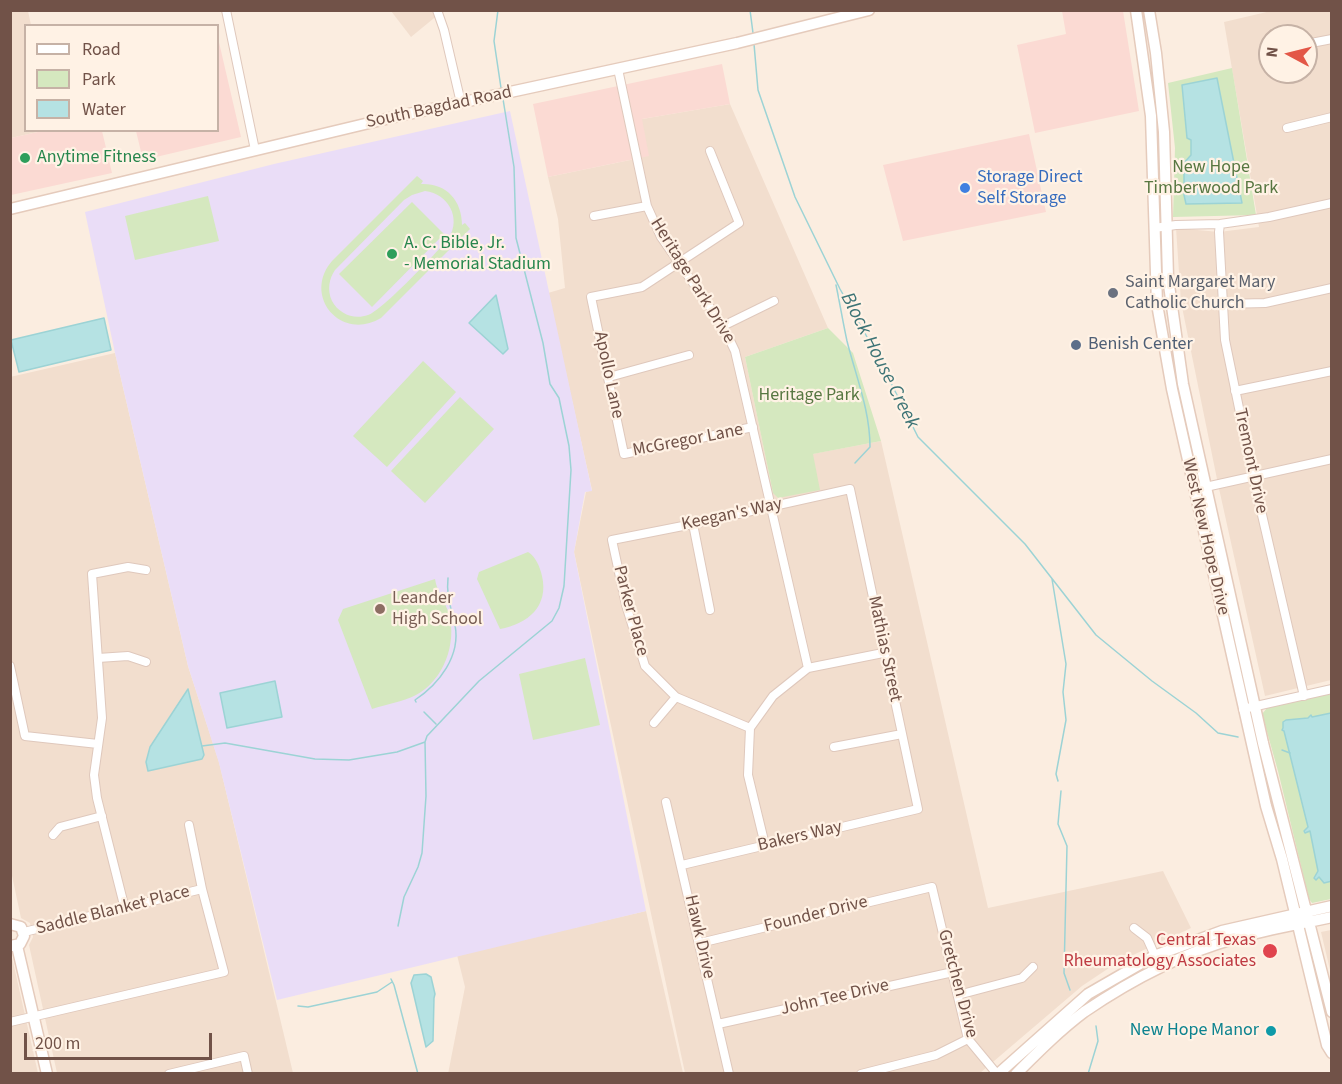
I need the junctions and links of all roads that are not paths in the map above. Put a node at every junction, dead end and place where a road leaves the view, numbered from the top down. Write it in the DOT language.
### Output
graph roads {
  1 [pos="226,10"];
  2 [pos="437,10"];
  3 [pos="868,10"];
  4 [pos="1136,10"];
  5 [pos="1149,10"];
  6 [pos="618,69"];
  7 [pos="460,103"];
  8 [pos="1332,117"];
  9 [pos="1287,128"];
  10 [pos="255,150"];
  11 [pos="710,151"];
  12 [pos="1332,203"];
  13 [pos="647,206"];
  14 [pos="10,209"];
  15 [pos="594,216"];
  16 [pos="1220,224"];
  17 [pos="1167,227"];
  18 [pos="1154,228"];
  19 [pos="679,263"];
  20 [pos="1332,288"];
  21 [pos="774,301"];
  22 [pos="1223,304"];
  23 [pos="723,326"];
  24 [pos="689,355"];
  25 [pos="1332,371"];
  26 [pos="609,377"];
  27 [pos="1235,391"];
  28 [pos="753,428"];
  29 [pos="624,454"];
  30 [pos="1332,459"];
  31 [pos="1253,476"];
  32 [pos="1206,487"];
  33 [pos="850,489"];
  34 [pos="1194,490"];
  35 [pos="770,507"];
  36 [pos="693,524"];
  37 [pos="612,540"];
  38 [pos="146,570"];
  39 [pos="710,610"];
  40 [pos="883,653"];
  41 [pos="98,658"];
  42 [pos="146,662"];
  43 [pos="10,666"];
  44 [pos="808,668"];
  45 [pos="12,676"];
  46 [pos="1332,689"];
  47 [pos="1304,696"];
  48 [pos="676,697"];
  49 [pos="1255,706"];
  50 [pos="1243,709"];
  51 [pos="654,723"];
  52 [pos="750,728"];
  53 [pos="902,734"];
  54 [pos="98,744"];
  55 [pos="834,747"];
  56 [pos="1257,765"];
  57 [pos="666,802"];
  58 [pos="918,809"];
  59 [pos="1282,813"];
  60 [pos="102,816"];
  61 [pos="189,825"];
  62 [pos="53,835"];
  63 [pos="765,845"];
  64 [pos="682,865"];
  65 [pos="932,887"];
  66 [pos="202,890"];
  67 [pos="1332,906"];
  68 [pos="125,909"];
  69 [pos="1308,916"];
  70 [pos="1332,917"];
  71 [pos="1296,919"];
  72 [pos="10,924"];
  73 [pos="1134,928"];
  74 [pos="24,932"];
  75 [pos="700,943"];
  76 [pos="14,946"];
  77 [pos="1154,956"];
  78 [pos="1160,967"];
  79 [pos="1033,968"];
  80 [pos="953,972"];
  81 [pos="958,995"];
  82 [pos="1332,1012"];
  83 [pos="34,1017"];
  84 [pos="10,1022"];
  85 [pos="718,1024"];
  86 [pos="968,1039"];
  87 [pos="1332,1053"];
  88 [pos="899,1069"];
  89 [pos="47,1074"];
  90 [pos="169,1074"];
  91 [pos="248,1074"];
  92 [pos="729,1074"];
  93 [pos="861,1074"];
  94 [pos="997,1074"];
  95 [pos="1016,1074"];
  1 -- 10 [label="street"];
  2 -- 7 [label="street"];
  3 -- 6 [label="main road, South Bagdad Road"];
  4 -- 18 [label="main road, West New Hope Drive"];
  5 -- 17 [label="main road, West New Hope Drive"];
  6 -- 7 [label="main road, South Bagdad Road"];
  6 -- 13 [label="street, Heritage Park Drive"];
  7 -- 10 [label="main road, South Bagdad Road"];
  8 -- 9 [label="street"];
  10 -- 14 [label="main road, South Bagdad Road"];
  11 -- 19 [label="street"];
  12 -- 16 [label="street"];
  13 -- 15 [label="street"];
  13 -- 19 [label="street, Heritage Park Drive"];
  16 -- 17 [label="street"];
  16 -- 22 [label="street, Tremont Drive"];
  17 -- 18 [label="street"];
  17 -- 32 [label="main road, West New Hope Drive"];
  18 -- 34 [label="main road, West New Hope Drive"];
  19 -- 23 [label="street, Heritage Park Drive"];
  19 -- 26 [label="street, Apollo Lane"];
  20 -- 22 [label="street"];
  21 -- 23 [label="street"];
  22 -- 27 [label="street, Tremont Drive"];
  23 -- 28 [label="street, Heritage Park Drive"];
  24 -- 26 [label="street"];
  25 -- 27 [label="street"];
  26 -- 29 [label="street, Apollo Lane"];
  27 -- 31 [label="street, Tremont Drive"];
  28 -- 29 [label="street, McGregor Lane"];
  28 -- 35 [label="street, Heritage Park Drive"];
  30 -- 31 [label="street"];
  31 -- 32 [label="street"];
  31 -- 47 [label="street, Tremont Drive"];
  32 -- 34 [label="street"];
  32 -- 49 [label="main road, West New Hope Drive"];
  33 -- 35 [label="street, Keegan's Way"];
  33 -- 40 [label="street, Mathias Street"];
  34 -- 50 [label="main road, West New Hope Drive"];
  35 -- 36 [label="street, Keegan's Way"];
  35 -- 44 [label="street, Heritage Park Drive"];
  36 -- 37 [label="street, Keegan's Way"];
  36 -- 39 [label="street"];
  37 -- 48 [label="street, Parker Place"];
  38 -- 41 [label="street"];
  40 -- 44 [label="street"];
  40 -- 53 [label="street, Mathias Street"];
  41 -- 42 [label="street"];
  41 -- 54 [label="street"];
  43 -- 45 [label="street"];
  44 -- 52 [label="street"];
  45 -- 54 [label="street"];
  46 -- 47 [label="street"];
  47 -- 49 [label="street"];
  48 -- 51 [label="street"];
  48 -- 52 [label="street, Parker Place"];
  49 -- 50 [label="street"];
  49 -- 59 [label="main road, West New Hope Drive"];
  50 -- 56 [label="main road, West New Hope Drive"];
  52 -- 63 [label="street"];
  53 -- 55 [label="street"];
  53 -- 58 [label="street, Mathias Street"];
  54 -- 60 [label="street"];
  56 -- 59 [label="main road"];
  56 -- 71 [label="main road, West New Hope Drive"];
  57 -- 64 [label="street, Hawk Drive"];
  58 -- 63 [label="street, Bakers Way"];
  59 -- 69 [label="main road, West New Hope Drive"];
  60 -- 62 [label="street"];
  60 -- 68 [label="street"];
  61 -- 66 [label="street"];
  63 -- 64 [label="street, Bakers Way"];
  64 -- 75 [label="street, Hawk Drive"];
  65 -- 75 [label="street, Founder Drive"];
  65 -- 80 [label="street, Gretchen Drive"];
  66 -- 68 [label="street, Saddle Blanket Place"];
  66 -- 83 [label="street"];
  67 -- 69 [label="main road"];
  68 -- 74 [label="street, Saddle Blanket Place"];
  69 -- 70 [label="main road"];
  69 -- 71 [label="main road"];
  69 -- 82 [label="main road, West New Hope Drive"];
  71 -- 77 [label="main road"];
  71 -- 78 [label="main road"];
  71 -- 87 [label="main road, West New Hope Drive"];
  72 -- 74 [label="main road"];
  73 -- 77 [label="street"];
  74 -- 76 [label="main road"];
  75 -- 85 [label="street, Hawk Drive"];
  76 -- 83 [label="main road"];
  77 -- 78 [label="street"];
  77 -- 94 [label="main road"];
  78 -- 95 [label="main road"];
  79 -- 81 [label="street"];
  80 -- 81 [label="street, Gretchen Drive"];
  80 -- 85 [label="street, John Tee Drive"];
  81 -- 86 [label="street, Gretchen Drive"];
  83 -- 84 [label="street"];
  83 -- 89 [label="main road"];
  85 -- 92 [label="street, Hawk Drive"];
  86 -- 88 [label="street"];
  86 -- 94 [label="street, Gretchen Drive"];
  88 -- 93 [label="street"];
  90 -- 91 [label="street"];
}
